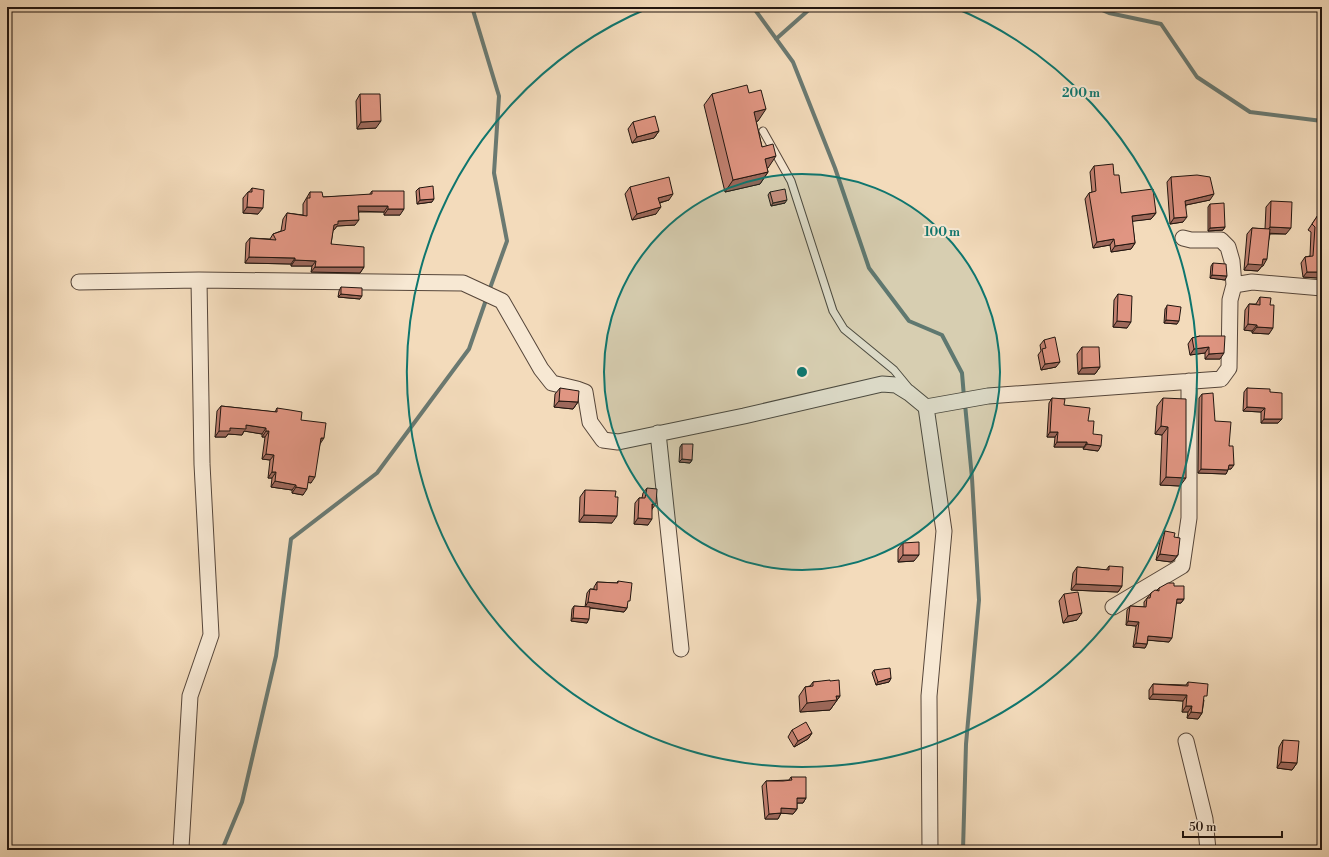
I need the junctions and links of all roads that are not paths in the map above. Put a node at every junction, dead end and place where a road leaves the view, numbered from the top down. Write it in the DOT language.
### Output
graph roads {
  1 [pos="764,131"];
  2 [pos="1183,238"];
  3 [pos="199,280"];
  4 [pos="79,282"];
  5 [pos="1234,285"];
  6 [pos="1322,288"];
  7 [pos="1189,381"];
  8 [pos="909,393"];
  9 [pos="926,407"];
  10 [pos="658,433"];
  11 [pos="1113,607"];
  12 [pos="681,649"];
  13 [pos="1186,741"];
  14 [pos="181,848"];
  15 [pos="930,850"];
  16 [pos="1208,850"];
  1 -- 8 [label="lane"];
  2 -- 5 [label="street"];
  3 -- 4 [label="street"];
  3 -- 10 [label="street"];
  3 -- 14 [label="street"];
  5 -- 6 [label="street"];
  5 -- 7 [label="street"];
  7 -- 9 [label="street"];
  7 -- 11 [label="street"];
  8 -- 9 [label="street"];
  8 -- 10 [label="street"];
  9 -- 15 [label="street"];
  10 -- 12 [label="street"];
  13 -- 16 [label="street"];
}
